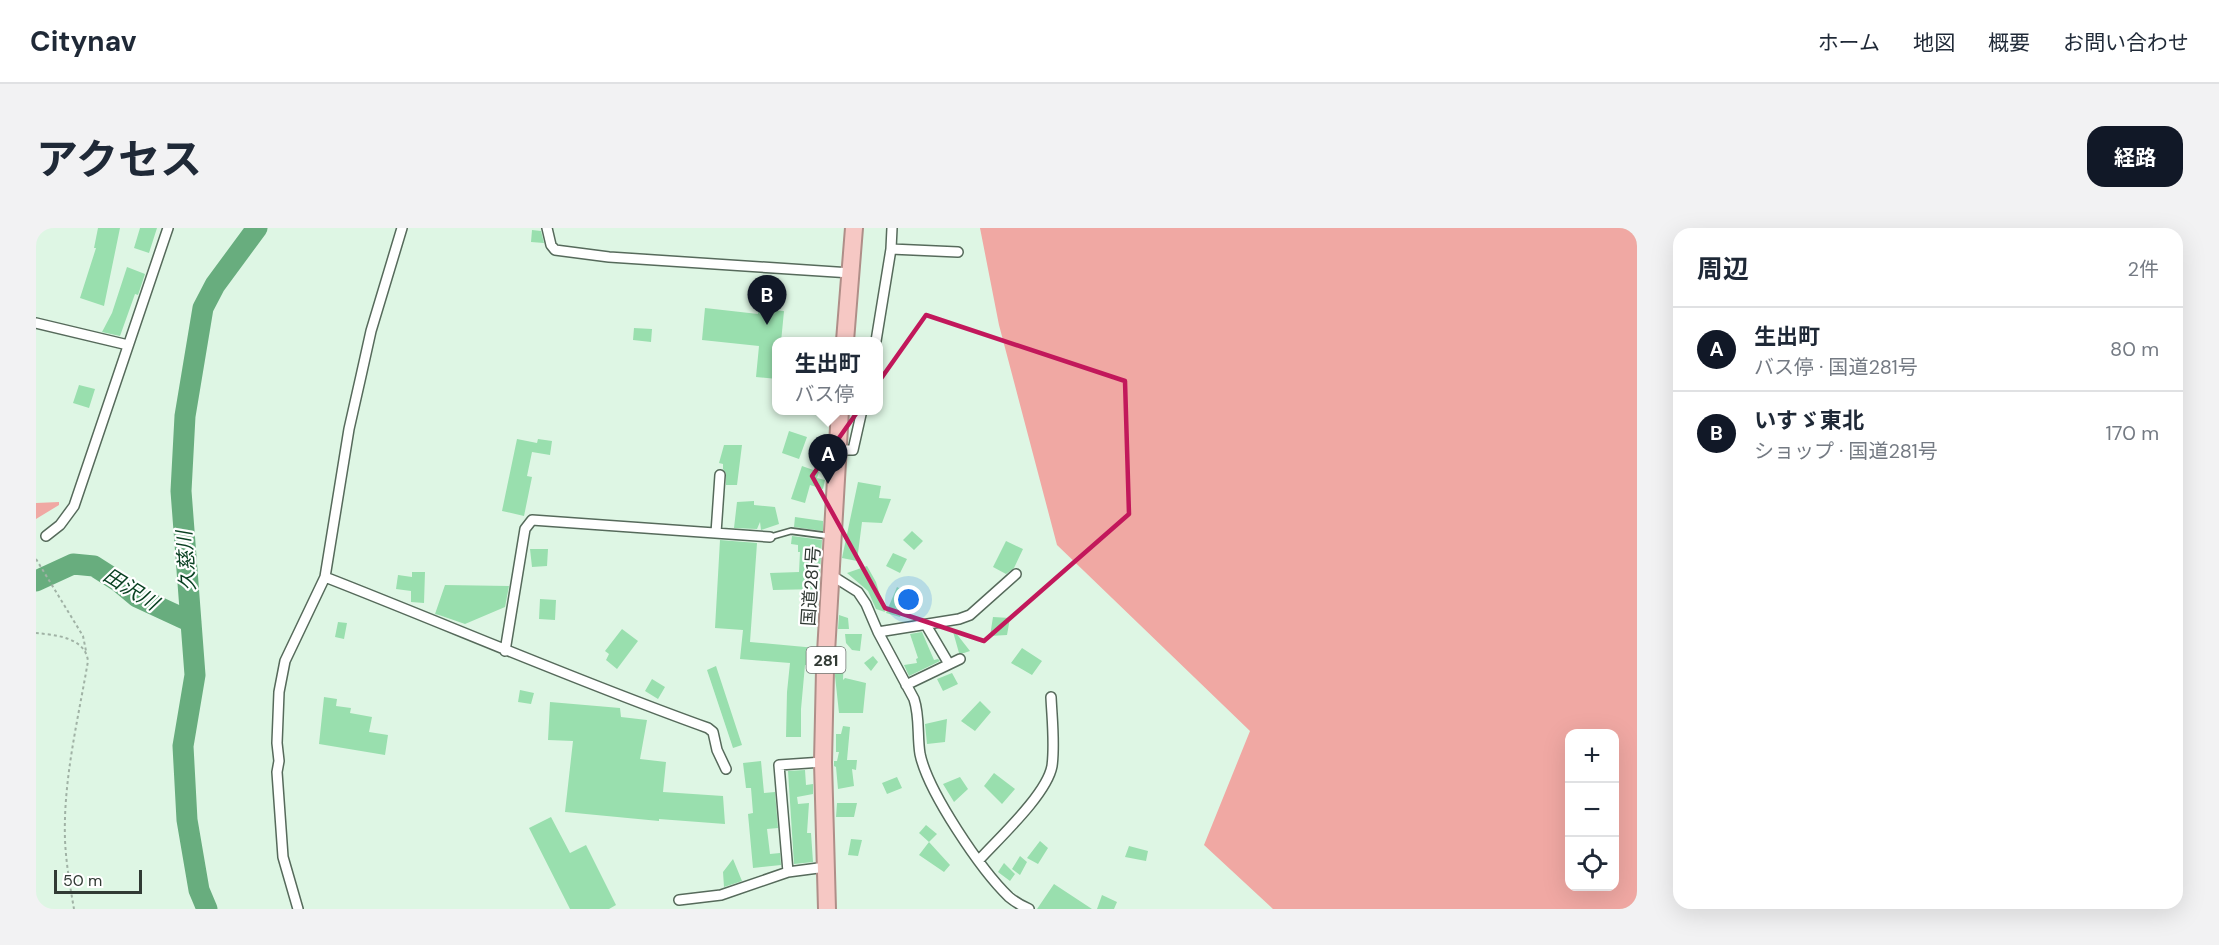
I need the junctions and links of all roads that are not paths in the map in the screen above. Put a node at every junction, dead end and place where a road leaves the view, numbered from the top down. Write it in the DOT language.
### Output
graph roads {
  1 [pos="168,228"];
  2 [pos="402,228"];
  3 [pos="546,228"];
  4 [pos="854,228"];
  5 [pos="892,228"];
  6 [pos="891,249"];
  7 [pos="958,252"];
  8 [pos="850,273"];
  9 [pos="36,323"];
  10 [pos="845,337"];
  11 [pos="877,337"];
  12 [pos="128,345"];
  13 [pos="840,415"];
  14 [pos="861,415"];
  15 [pos="838,450"];
  16 [pos="720,475"];
  17 [pos="716,533"];
  18 [pos="46,536"];
  19 [pos="773,536"];
  20 [pos="834,537"];
  21 [pos="1016,574"];
  22 [pos="831,575"];
  23 [pos="325,577"];
  24 [pos="926,624"];
  25 [pos="878,632"];
  26 [pos="505,651"];
  27 [pos="960,659"];
  28 [pos="949,664"];
  29 [pos="906,685"];
  30 [pos="1052,697"];
  31 [pos="823,762"];
  32 [pos="726,769"];
  33 [pos="979,860"];
  34 [pos="826,867"];
  35 [pos="788,872"];
  36 [pos="679,900"];
  37 [pos="298,909"];
  38 [pos="827,909"];
  39 [pos="1029,909"];
  1 -- 12 [label="street"];
  2 -- 23 [label="street"];
  3 -- 8 [label="street"];
  4 -- 8 [label="highway"];
  5 -- 6 [label="street"];
  6 -- 7 [label="street"];
  6 -- 11 [label="street"];
  8 -- 10 [label="highway"];
  9 -- 12 [label="street"];
  12 -- 18 [label="street"];
  13 -- 15 [label="highway, 国道281号 / 281"];
  14 -- 15 [label="street"];
  15 -- 20 [label="highway, 国道281号 / 281"];
  16 -- 17 [label="street"];
  17 -- 19 [label="street"];
  17 -- 26 [label="street"];
  19 -- 20 [label="lane"];
  20 -- 22 [label="highway, 国道281号 / 281"];
  21 -- 24 [label="street"];
  22 -- 25 [label="street"];
  22 -- 31 [label="highway, 国道281号 / 281"];
  23 -- 26 [label="street"];
  23 -- 37 [label="street"];
  24 -- 25 [label="street"];
  24 -- 28 [label="street"];
  25 -- 29 [label="street"];
  26 -- 32 [label="street"];
  27 -- 28 [label="street"];
  28 -- 29 [label="street"];
  29 -- 33 [label="street"];
  30 -- 33 [label="street"];
  31 -- 34 [label="highway, 国道281号 / 281"];
  31 -- 35 [label="street"];
  33 -- 39 [label="street"];
  34 -- 35 [label="street"];
  34 -- 38 [label="highway, 国道281号 / 281"];
  35 -- 36 [label="street"];
}
